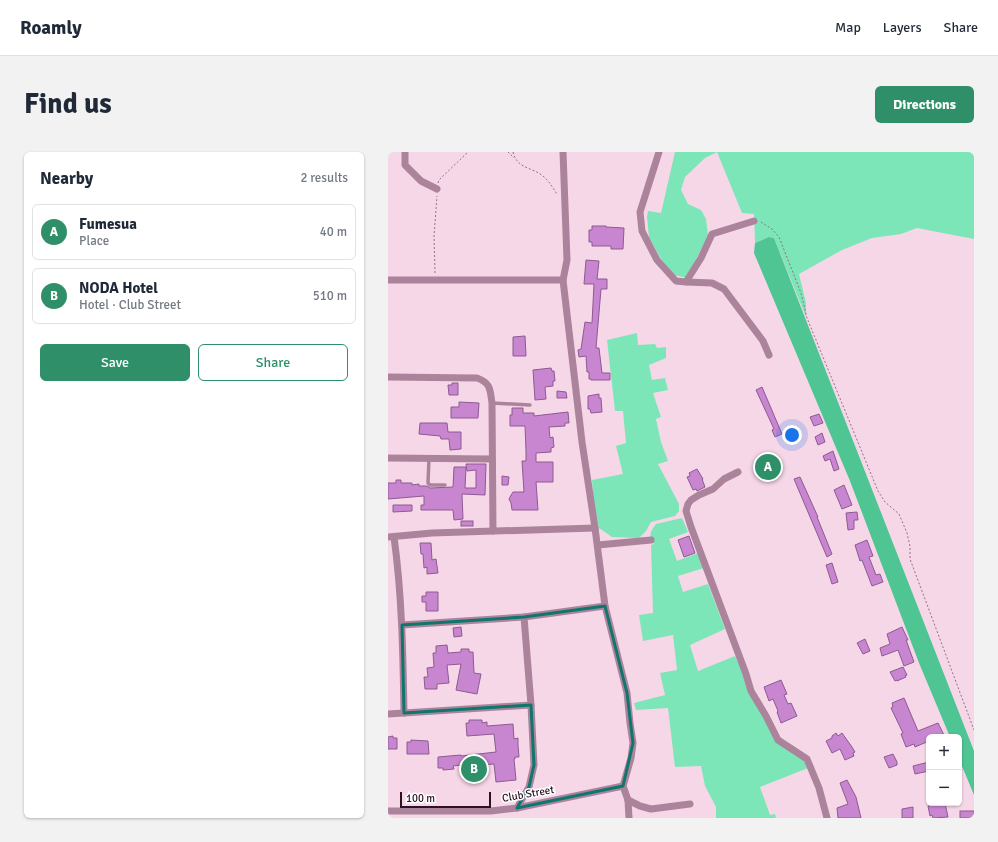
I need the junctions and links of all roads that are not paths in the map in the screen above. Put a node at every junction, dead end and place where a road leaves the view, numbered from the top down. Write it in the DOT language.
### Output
graph roads {
  1 [pos="405,152"];
  2 [pos="563,152"];
  3 [pos="659,152"];
  4 [pos="437,189"];
  5 [pos="754,221"];
  6 [pos="388,280"];
  7 [pos="563,280"];
  8 [pos="686,282"];
  9 [pos="769,355"];
  10 [pos="388,377"];
  11 [pos="492,403"];
  12 [pos="530,405"];
  13 [pos="388,458"];
  14 [pos="428,458"];
  15 [pos="492,459"];
  16 [pos="738,472"];
  17 [pos="445,485"];
  18 [pos="595,528"];
  19 [pos="493,531"];
  20 [pos="391,537"];
  21 [pos="651,540"];
  22 [pos="598,545"];
  23 [pos="605,606"];
  24 [pos="524,617"];
  25 [pos="402,625"];
  26 [pos="531,705"];
  27 [pos="404,713"];
  28 [pos="388,714"];
  29 [pos="623,786"];
  30 [pos="628,800"];
  31 [pos="690,804"];
  32 [pos="518,808"];
  33 [pos="388,809"];
  34 [pos="415,814"];
  35 [pos="630,817"];
  36 [pos="827,818"];
  1 -- 4 [label="street"];
  2 -- 7 [label="street"];
  3 -- 8 [label="street"];
  5 -- 8 [label="street"];
  6 -- 7 [label="street"];
  7 -- 18 [label="street"];
  8 -- 9 [label="street"];
  10 -- 11 [label="street"];
  11 -- 12 [label="lane"];
  11 -- 15 [label="street"];
  13 -- 14 [label="street"];
  14 -- 15 [label="street"];
  14 -- 17 [label="lane"];
  15 -- 19 [label="street"];
  16 -- 36 [label="street"];
  18 -- 19 [label="street"];
  18 -- 22 [label="street"];
  19 -- 20 [label="street"];
  20 -- 25 [label="street"];
  21 -- 22 [label="street"];
  22 -- 23 [label="street"];
  23 -- 24 [label="street"];
  23 -- 29 [label="street"];
  24 -- 25 [label="street"];
  24 -- 26 [label="street"];
  25 -- 27 [label="street"];
  26 -- 27 [label="street"];
  26 -- 32 [label="street"];
  27 -- 28 [label="street"];
  29 -- 30 [label="street"];
  29 -- 32 [label="street, Club Street"];
  30 -- 31 [label="street"];
  30 -- 35 [label="street"];
  32 -- 34 [label="street, Club Street"];
  33 -- 34 [label="street, Club Street"];
}
